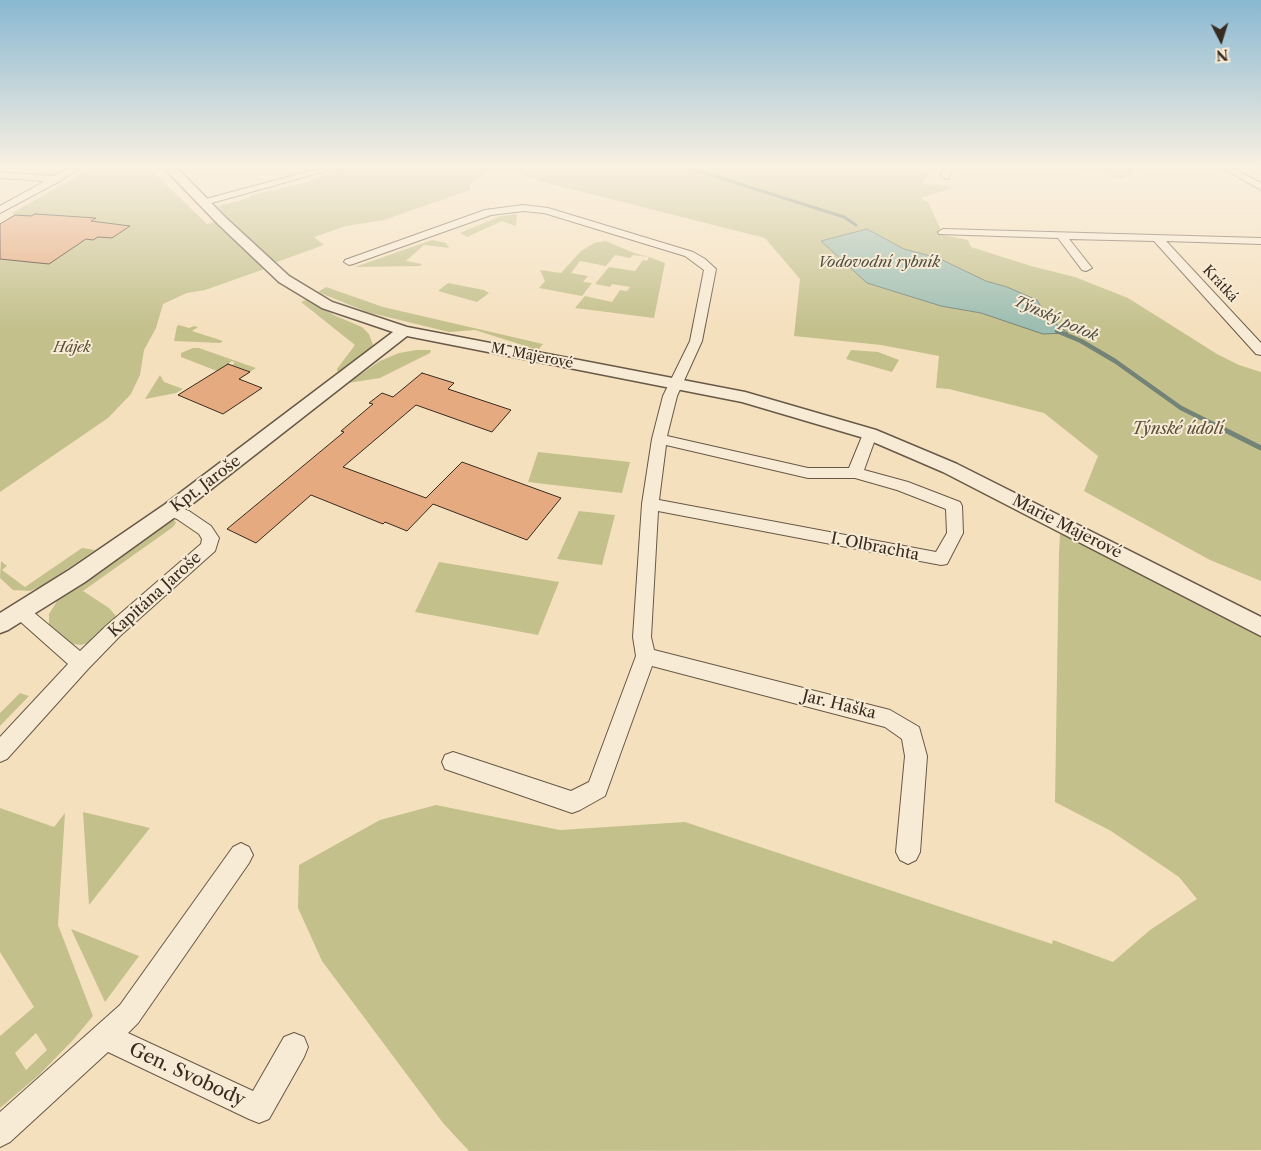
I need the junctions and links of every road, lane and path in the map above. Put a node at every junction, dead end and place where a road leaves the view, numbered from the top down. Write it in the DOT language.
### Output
graph roads {
  1 [pos="222,221"];
  2 [pos="464,221"];
  3 [pos="580,221"];
  4 [pos="943,232"];
  5 [pos="1061,235"];
  6 [pos="1157,238"];
  7 [pos="1261,241"];
  8 [pos="349,262"];
  9 [pos="1086,268"];
  10 [pos="404,331"];
  11 [pos="1261,351"];
  12 [pos="677,383"];
  13 [pos="870,434"];
  14 [pos="659,440"];
  15 [pos="855,473"];
  16 [pos="650,504"];
  17 [pos="171,510"];
  18 [pos="20,611"];
  19 [pos="0,624"];
  20 [pos="1261,627"];
  21 [pos="646,656"];
  22 [pos="81,663"];
  23 [pos="0,752"];
  24 [pos="454,762"];
  25 [pos="908,852"];
  26 [pos="241,855"];
  27 [pos="104,1036"];
  28 [pos="294,1047"];
  29 [pos="0,1132"];
  1 -- 10 [label="street, M. Majerové"];
  2 -- 8 [label="street"];
  3 -- 12 [label="street"];
  4 -- 5 [label="street"];
  5 -- 6 [label="street"];
  5 -- 9 [label="street"];
  6 -- 7 [label="street"];
  6 -- 11 [label="street, Krátká"];
  10 -- 12 [label="street, M. Majerové"];
  10 -- 17 [label="street, Kpt. Jaroše"];
  12 -- 13 [label="street, M. Majerové"];
  12 -- 14 [label="street"];
  13 -- 15 [label="street"];
  13 -- 20 [label="street, Marie Majerové"];
  14 -- 15 [label="street"];
  14 -- 16 [label="street"];
  15 -- 16 [label="street, I. Olbrachta"];
  16 -- 21 [label="street"];
  17 -- 18 [label="street, Kpt. Jaroše"];
  17 -- 22 [label="street, Kapitána Jaroše"];
  18 -- 19 [label="street, Kpt. Jaroše"];
  18 -- 22 [label="street"];
  21 -- 24 [label="street"];
  21 -- 25 [label="street, Jar. Haška"];
  22 -- 23 [label="street, Kapitána Jaroše"];
  26 -- 27 [label="street, Gen. Svobody"];
  27 -- 28 [label="street, Gen. Svobody"];
  27 -- 29 [label="street, Gen. Svobody"];
}
